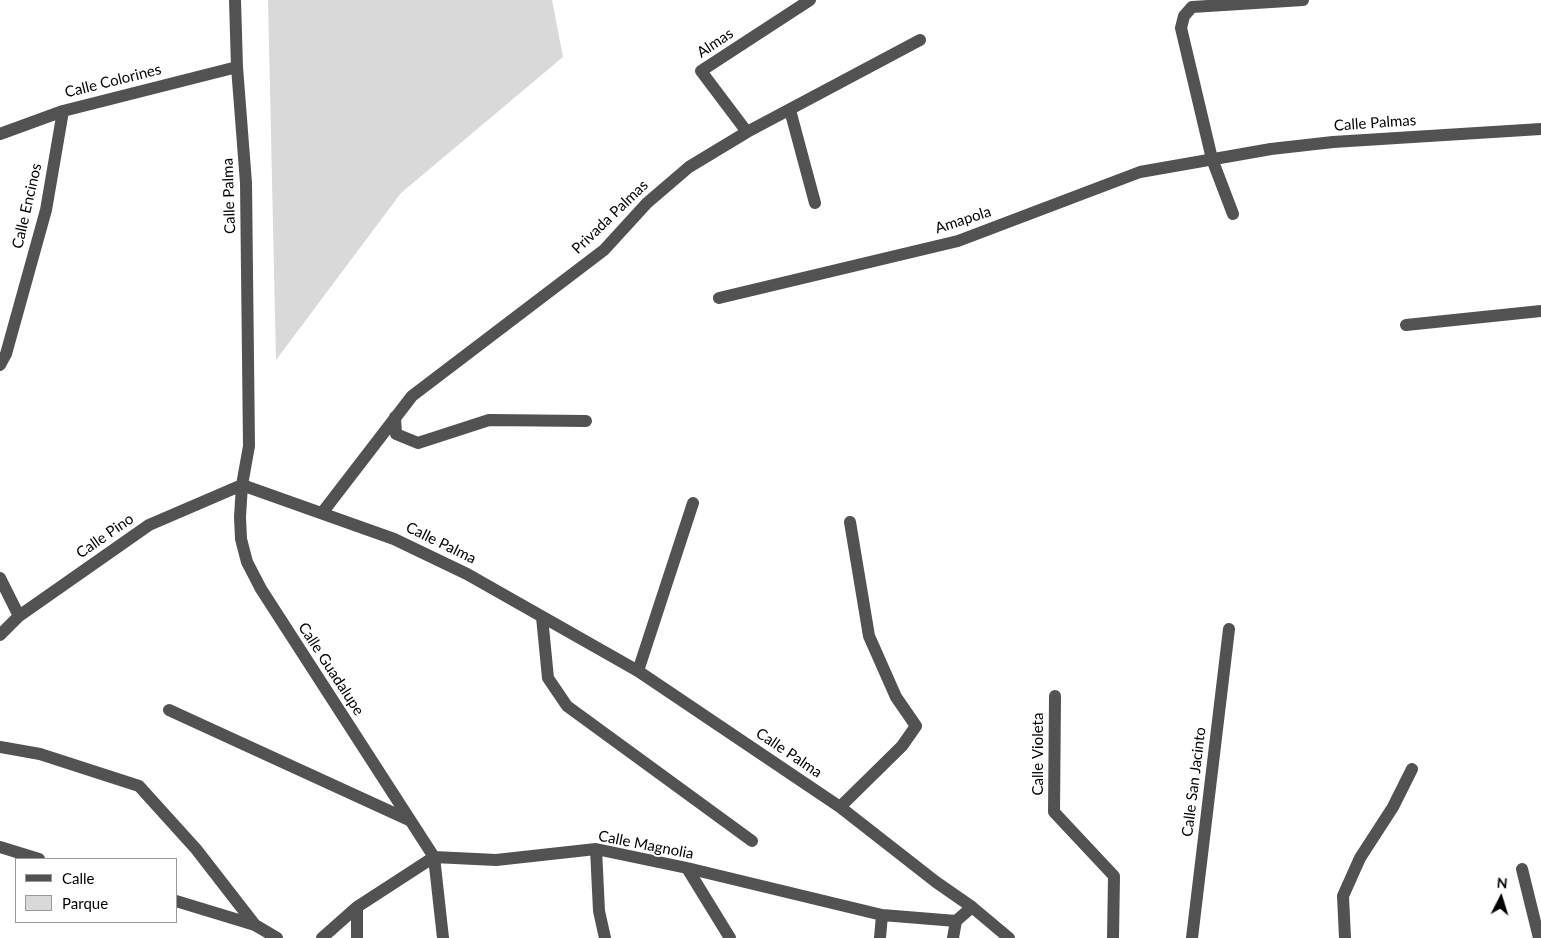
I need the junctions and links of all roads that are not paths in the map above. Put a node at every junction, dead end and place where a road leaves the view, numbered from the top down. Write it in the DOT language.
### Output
graph roads {
  1 [pos="235,0"];
  2 [pos="810,0"];
  3 [pos="1303,0"];
  4 [pos="920,40"];
  5 [pos="237,67"];
  6 [pos="790,110"];
  7 [pos="62,111"];
  8 [pos="1541,129"];
  9 [pos="747,132"];
  10 [pos="0,134"];
  11 [pos="1212,159"];
  12 [pos="815,203"];
  13 [pos="1233,214"];
  14 [pos="719,298"];
  15 [pos="1541,311"];
  16 [pos="1406,325"];
  17 [pos="0,365"];
  18 [pos="395,417"];
  19 [pos="586,422"];
  20 [pos="242,485"];
  21 [pos="693,503"];
  22 [pos="322,513"];
  23 [pos="850,522"];
  24 [pos="0,578"];
  25 [pos="19,616"];
  26 [pos="542,617"];
  27 [pos="1229,629"];
  28 [pos="0,635"];
  29 [pos="638,672"];
  30 [pos="1055,696"];
  31 [pos="169,710"];
  32 [pos="0,747"];
  33 [pos="1412,769"];
  34 [pos="840,807"];
  35 [pos="409,820"];
  36 [pos="752,842"];
  37 [pos="0,848"];
  38 [pos="596,849"];
  39 [pos="434,857"];
  40 [pos="35,858"];
  41 [pos="687,868"];
  42 [pos="1522,869"];
  43 [pos="178,902"];
  44 [pos="357,907"];
  45 [pos="972,907"];
  46 [pos="882,915"];
  47 [pos="956,921"];
  48 [pos="255,925"];
  49 [pos="277,938"];
  50 [pos="322,938"];
  51 [pos="357,938"];
  52 [pos="443,938"];
  53 [pos="605,938"];
  54 [pos="730,938"];
  55 [pos="880,938"];
  56 [pos="953,938"];
  57 [pos="1009,938"];
  58 [pos="1113,938"];
  59 [pos="1192,938"];
  60 [pos="1345,938"];
  61 [pos="1539,938"];
  1 -- 5 [label="street, Calle Palma"];
  2 -- 9 [label="street, Almas"];
  3 -- 11 [label="street"];
  4 -- 6 [label="street, Privada Palmas"];
  5 -- 7 [label="street, Calle Colorines"];
  5 -- 20 [label="street, Calle Palma"];
  6 -- 9 [label="street, Privada Palmas"];
  6 -- 12 [label="street"];
  7 -- 10 [label="street, Calle Colorines"];
  7 -- 17 [label="street, Calle Encinos"];
  8 -- 11 [label="street, Calle Palmas"];
  9 -- 18 [label="street, Privada Palmas"];
  11 -- 13 [label="street"];
  11 -- 14 [label="street, Amapola"];
  15 -- 16 [label="street"];
  18 -- 19 [label="street"];
  18 -- 22 [label="street, Privada Palmas"];
  20 -- 22 [label="street, Calle Palma"];
  20 -- 25 [label="street, Calle Pino"];
  20 -- 35 [label="street, Calle Guadalupe"];
  21 -- 29 [label="street"];
  22 -- 26 [label="street, Calle Palma"];
  23 -- 34 [label="street"];
  24 -- 25 [label="street"];
  25 -- 28 [label="street, Calle Pino"];
  26 -- 29 [label="street, Calle Palma"];
  26 -- 36 [label="street"];
  27 -- 59 [label="street, Calle San Jacinto"];
  29 -- 34 [label="street, Calle Palma"];
  30 -- 58 [label="street, Calle Violeta"];
  31 -- 35 [label="street"];
  32 -- 48 [label="street"];
  33 -- 60 [label="street"];
  34 -- 45 [label="street, Calle Palma"];
  35 -- 39 [label="street, Calle Guadalupe"];
  37 -- 40 [label="street"];
  38 -- 39 [label="street, Calle Magnolia"];
  38 -- 41 [label="street, Calle Magnolia"];
  38 -- 53 [label="street"];
  39 -- 44 [label="street"];
  39 -- 52 [label="street"];
  41 -- 46 [label="street, Calle Magnolia"];
  41 -- 54 [label="street"];
  42 -- 61 [label="street"];
  43 -- 48 [label="street"];
  44 -- 50 [label="street"];
  44 -- 51 [label="street"];
  45 -- 47 [label="street"];
  45 -- 57 [label="street, Calle Palma"];
  46 -- 47 [label="street, Calle Magnolia"];
  46 -- 55 [label="street"];
  47 -- 56 [label="street"];
  48 -- 49 [label="street"];
}
